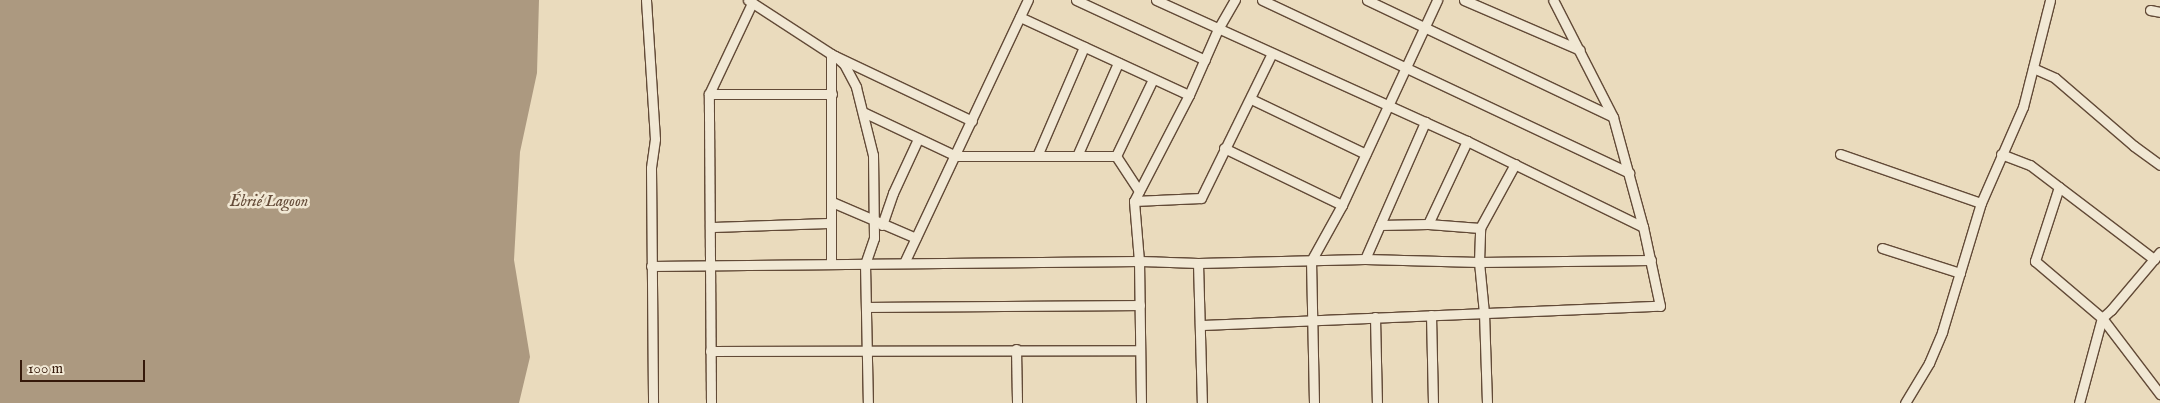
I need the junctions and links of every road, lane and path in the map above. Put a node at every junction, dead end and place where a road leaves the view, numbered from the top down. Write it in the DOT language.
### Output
graph roads {
  1 [pos="646,0"];
  2 [pos="1028,0"];
  3 [pos="1076,0"];
  4 [pos="1156,0"];
  5 [pos="1235,0"];
  6 [pos="1262,0"];
  7 [pos="1367,0"];
  8 [pos="1437,0"];
  9 [pos="1464,0"];
  10 [pos="1553,0"];
  11 [pos="2050,0"];
  12 [pos="750,1"];
  13 [pos="2150,10"];
  14 [pos="2160,12"];
  15 [pos="1020,17"];
  16 [pos="1424,28"];
  17 [pos="1218,29"];
  18 [pos="1084,47"];
  19 [pos="1580,50"];
  20 [pos="1272,53"];
  21 [pos="833,55"];
  22 [pos="1205,60"];
  23 [pos="1118,63"];
  24 [pos="1406,67"];
  25 [pos="2033,68"];
  26 [pos="1153,79"];
  27 [pos="709,94"];
  28 [pos="832,94"];
  29 [pos="1189,96"];
  30 [pos="1251,99"];
  31 [pos="1389,106"];
  32 [pos="863,112"];
  33 [pos="1613,118"];
  34 [pos="972,121"];
  35 [pos="1425,122"];
  36 [pos="918,139"];
  37 [pos="1467,141"];
  38 [pos="1224,148"];
  39 [pos="1366,154"];
  40 [pos="1840,154"];
  41 [pos="2001,154"];
  42 [pos="956,156"];
  43 [pos="1037,156"];
  44 [pos="1077,156"];
  45 [pos="1116,156"];
  46 [pos="1516,164"];
  47 [pos="2160,165"];
  48 [pos="1630,173"];
  49 [pos="2059,186"];
  50 [pos="1139,191"];
  51 [pos="1134,201"];
  52 [pos="832,202"];
  53 [pos="1981,203"];
  54 [pos="1342,205"];
  55 [pos="831,223"];
  56 [pos="878,223"];
  57 [pos="1428,224"];
  58 [pos="1380,225"];
  59 [pos="710,227"];
  60 [pos="1643,227"];
  61 [pos="1480,228"];
  62 [pos="916,238"];
  63 [pos="1882,248"];
  64 [pos="2157,255"];
  65 [pos="1365,259"];
  66 [pos="1651,260"];
  67 [pos="1139,261"];
  68 [pos="1311,261"];
  69 [pos="1479,262"];
  70 [pos="904,263"];
  71 [pos="1198,263"];
  72 [pos="831,264"];
  73 [pos="865,264"];
  74 [pos="651,266"];
  75 [pos="711,266"];
  76 [pos="1960,273"];
  77 [pos="1140,305"];
  78 [pos="866,307"];
  79 [pos="1484,313"];
  80 [pos="1431,315"];
  81 [pos="1375,317"];
  82 [pos="2102,318"];
  83 [pos="1313,320"];
  84 [pos="1201,325"];
  85 [pos="867,349"];
  86 [pos="1016,349"];
  87 [pos="1140,350"];
  88 [pos="710,351"];
  89 [pos="2160,394"];
  90 [pos="653,403"];
  91 [pos="712,403"];
  92 [pos="868,403"];
  93 [pos="1017,403"];
  94 [pos="1140,403"];
  95 [pos="1202,403"];
  96 [pos="1314,403"];
  97 [pos="1377,403"];
  98 [pos="1432,403"];
  99 [pos="1487,403"];
  100 [pos="1905,403"];
  101 [pos="2079,403"];
  1 -- 74 [label="street"];
  2 -- 15 [label="street"];
  3 -- 22 [label="street"];
  4 -- 17 [label="street"];
  5 -- 17 [label="street"];
  6 -- 24 [label="street"];
  7 -- 16 [label="street"];
  8 -- 16 [label="street"];
  9 -- 19 [label="street"];
  10 -- 19 [label="street"];
  11 -- 25 [label="street"];
  12 -- 21 [label="street"];
  12 -- 27 [label="street"];
  13 -- 14 [label="street"];
  15 -- 18 [label="street"];
  15 -- 34 [label="street"];
  16 -- 24 [label="street"];
  16 -- 33 [label="street"];
  17 -- 20 [label="street"];
  17 -- 22 [label="street"];
  18 -- 23 [label="street"];
  18 -- 43 [label="street"];
  19 -- 33 [label="street"];
  20 -- 30 [label="street"];
  20 -- 31 [label="street"];
  21 -- 28 [label="street"];
  21 -- 32 [label="street"];
  21 -- 34 [label="street"];
  22 -- 29 [label="street"];
  23 -- 26 [label="street"];
  23 -- 44 [label="street"];
  24 -- 31 [label="street"];
  24 -- 48 [label="street"];
  25 -- 41 [label="street"];
  25 -- 47 [label="street"];
  26 -- 29 [label="street"];
  26 -- 45 [label="street"];
  27 -- 28 [label="street"];
  27 -- 59 [label="street"];
  28 -- 52 [label="street"];
  29 -- 50 [label="street"];
  30 -- 38 [label="street"];
  30 -- 39 [label="street"];
  31 -- 35 [label="street"];
  31 -- 39 [label="street"];
  32 -- 36 [label="street"];
  32 -- 56 [label="street"];
  33 -- 48 [label="street"];
  34 -- 42 [label="street"];
  35 -- 37 [label="street"];
  35 -- 58 [label="street"];
  36 -- 42 [label="street"];
  36 -- 56 [label="street"];
  37 -- 46 [label="street"];
  37 -- 57 [label="street"];
  38 -- 51 [label="street"];
  38 -- 54 [label="street"];
  39 -- 54 [label="street"];
  40 -- 53 [label="street"];
  41 -- 49 [label="street"];
  41 -- 53 [label="street"];
  42 -- 43 [label="street"];
  42 -- 62 [label="street"];
  43 -- 44 [label="street"];
  44 -- 45 [label="street"];
  45 -- 50 [label="street"];
  46 -- 60 [label="street"];
  46 -- 61 [label="street"];
  48 -- 60 [label="street"];
  49 -- 64 [label="street"];
  49 -- 82 [label="street"];
  50 -- 51 [label="street"];
  51 -- 67 [label="street"];
  52 -- 55 [label="street"];
  52 -- 56 [label="street"];
  53 -- 76 [label="street"];
  54 -- 68 [label="street"];
  55 -- 59 [label="street"];
  55 -- 72 [label="street"];
  56 -- 62 [label="street"];
  56 -- 73 [label="street"];
  57 -- 58 [label="street"];
  57 -- 61 [label="street"];
  58 -- 65 [label="street"];
  59 -- 75 [label="street"];
  60 -- 66 [label="street"];
  61 -- 69 [label="street"];
  62 -- 70 [label="street"];
  63 -- 76 [label="street"];
  64 -- 82 [label="street"];
  65 -- 68 [label="street"];
  65 -- 69 [label="street"];
  66 -- 69 [label="street"];
  66 -- 79 [label="street"];
  67 -- 70 [label="street"];
  67 -- 71 [label="street"];
  67 -- 77 [label="street"];
  68 -- 71 [label="street"];
  68 -- 83 [label="street"];
  69 -- 79 [label="street"];
  70 -- 73 [label="street"];
  71 -- 84 [label="street"];
  72 -- 73 [label="street"];
  72 -- 75 [label="street"];
  73 -- 78 [label="street"];
  74 -- 75 [label="street"];
  74 -- 90 [label="street"];
  75 -- 88 [label="street"];
  76 -- 100 [label="street"];
  77 -- 78 [label="street"];
  77 -- 87 [label="street"];
  78 -- 85 [label="street"];
  79 -- 80 [label="street"];
  79 -- 99 [label="street"];
  80 -- 81 [label="street"];
  80 -- 98 [label="street"];
  81 -- 83 [label="street"];
  81 -- 97 [label="street"];
  82 -- 89 [label="street"];
  82 -- 101 [label="street"];
  83 -- 84 [label="street"];
  83 -- 96 [label="street"];
  84 -- 95 [label="street"];
  85 -- 86 [label="street"];
  85 -- 88 [label="street"];
  85 -- 92 [label="street"];
  86 -- 87 [label="street"];
  86 -- 93 [label="street"];
  87 -- 94 [label="street"];
  88 -- 91 [label="street"];
}
